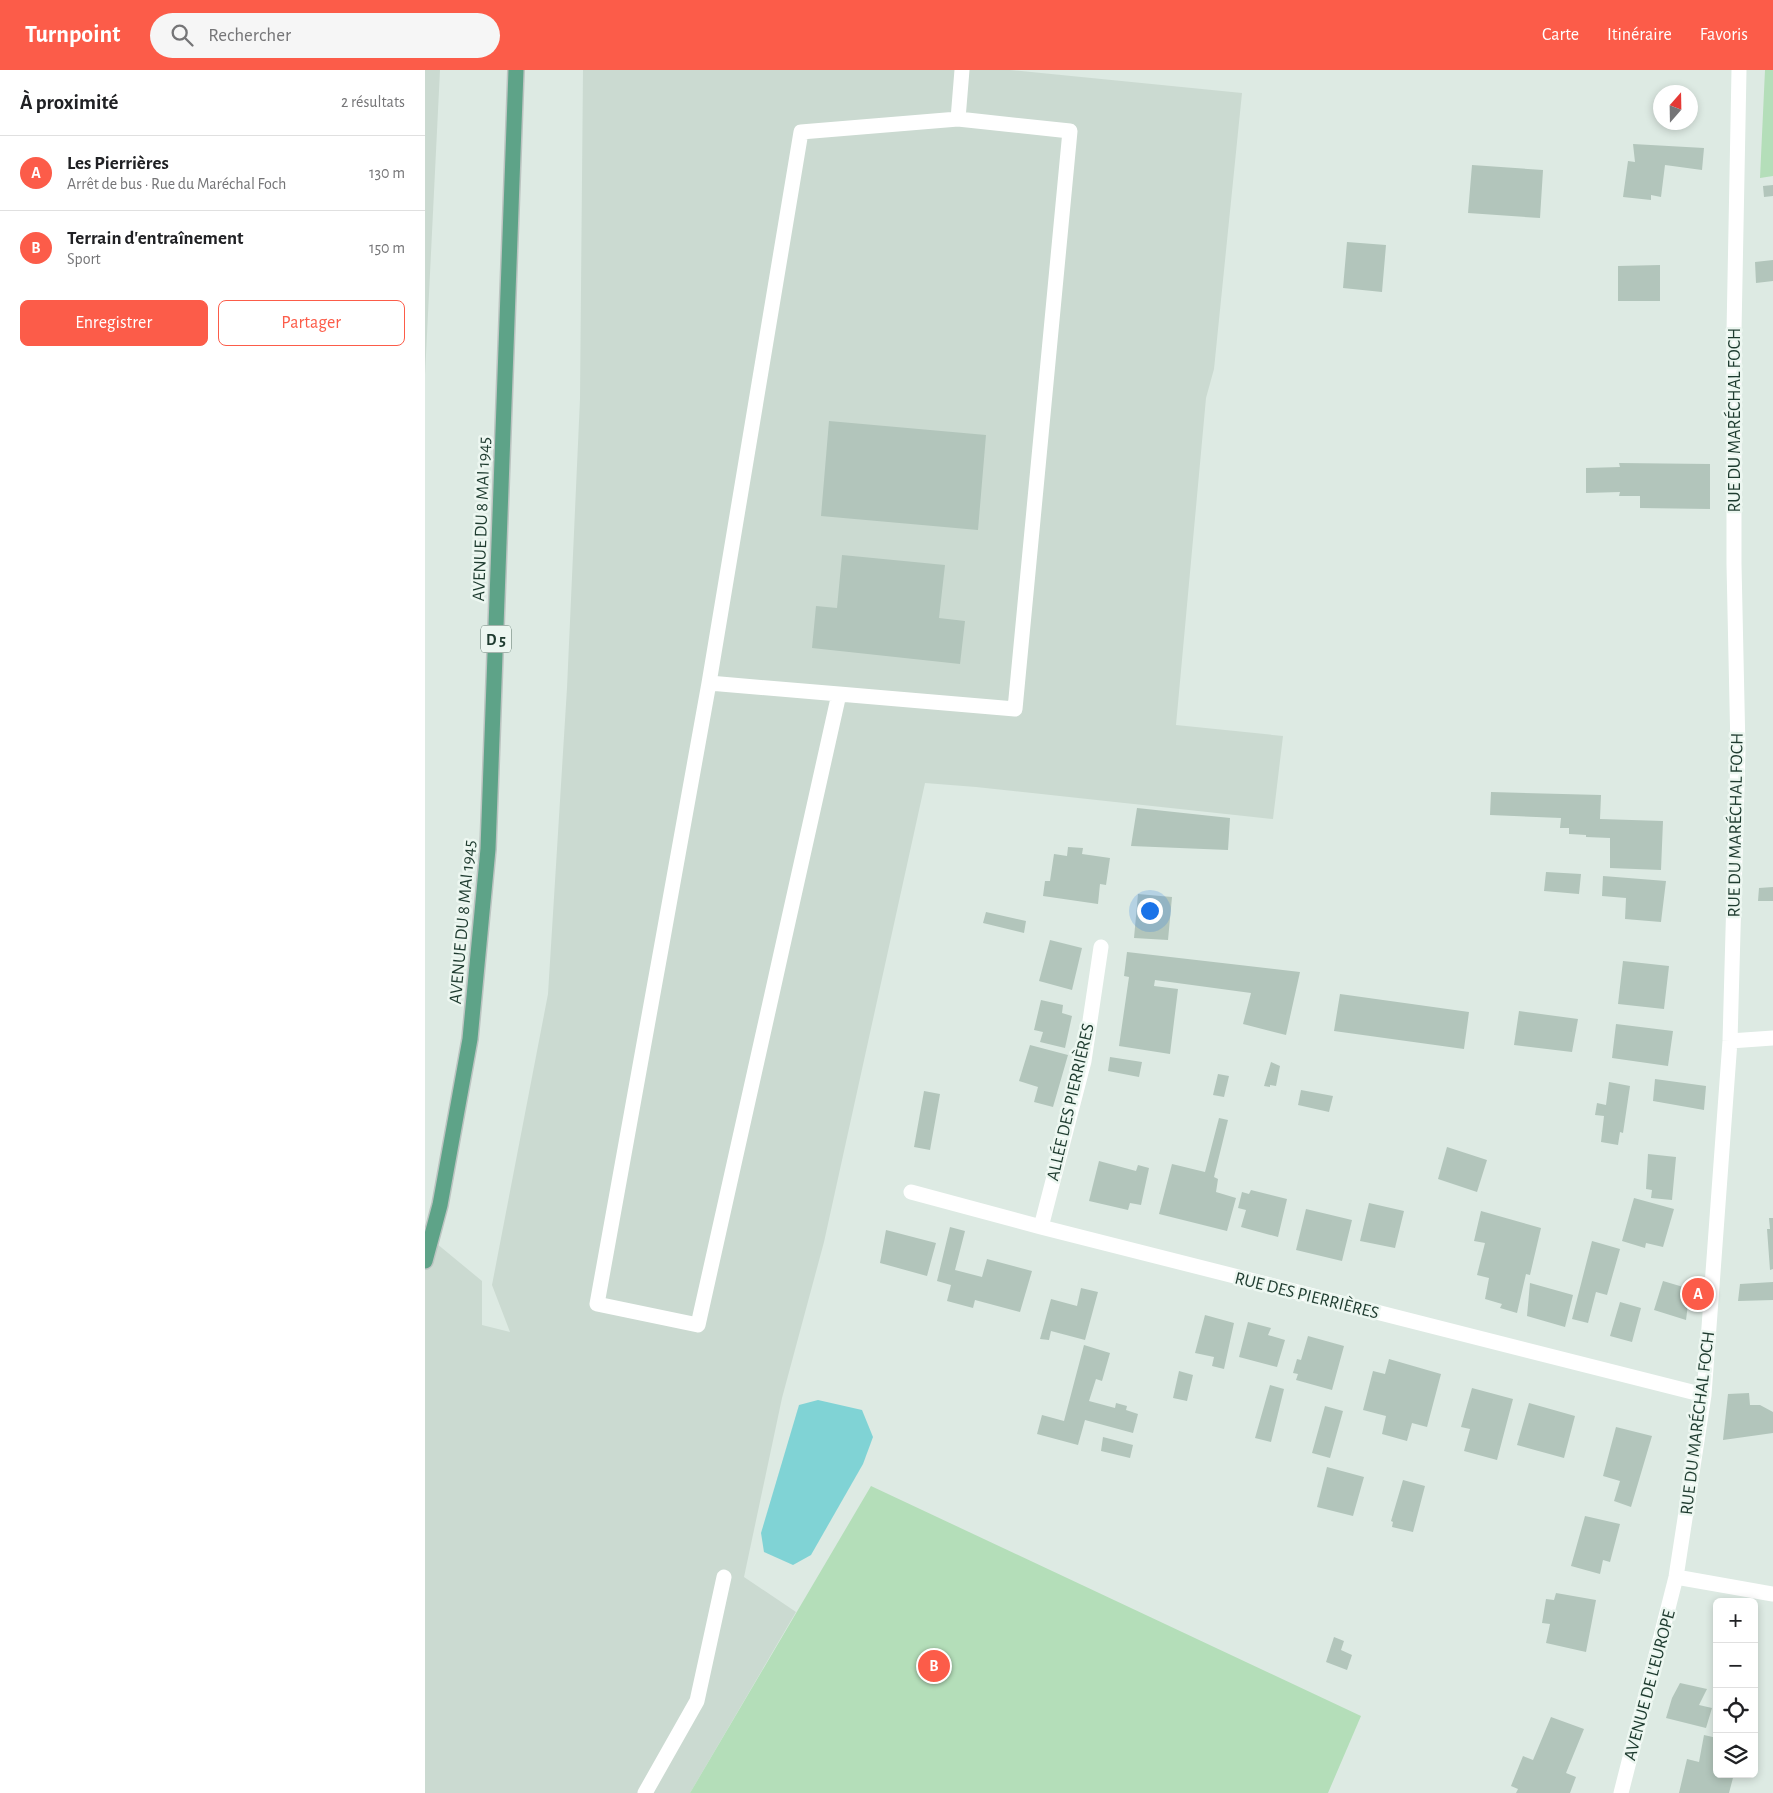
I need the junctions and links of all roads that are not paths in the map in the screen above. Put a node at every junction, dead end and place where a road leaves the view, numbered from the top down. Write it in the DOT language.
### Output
graph roads {
  1 [pos="516,70"];
  2 [pos="962,70"];
  3 [pos="1739,70"];
  4 [pos="958,119"];
  5 [pos="709,683"];
  6 [pos="839,694"];
  7 [pos="1101,947"];
  8 [pos="1773,1038"];
  9 [pos="1730,1041"];
  10 [pos="911,1192"];
  11 [pos="1041,1227"];
  12 [pos="425,1261"];
  13 [pos="1704,1395"];
  14 [pos="1676,1576"];
  15 [pos="724,1577"];
  16 [pos="1773,1594"];
  17 [pos="645,1793"];
  18 [pos="1621,1793"];
  1 -- 12 [label="main road, AVENUE DU 8 MAI 1945 / D 5"];
  2 -- 4 [label="street"];
  3 -- 9 [label="street, RUE DU MARÉCHAL FOCH"];
  4 -- 5 [label="street"];
  4 -- 6 [label="street"];
  5 -- 6 [label="street"];
  5 -- 6 [label="street"];
  7 -- 11 [label="street, ALLÉE DES PIERRIÈRES"];
  8 -- 9 [label="street"];
  9 -- 13 [label="street, RUE DU MARÉCHAL FOCH"];
  10 -- 11 [label="street, RUE DES PIERRIÈRES"];
  11 -- 13 [label="street, RUE DES PIERRIÈRES"];
  13 -- 14 [label="street, RUE DU MARÉCHAL FOCH"];
  14 -- 16 [label="street"];
  14 -- 18 [label="street, AVENUE DE L'EUROPE"];
  15 -- 17 [label="street"];
}
